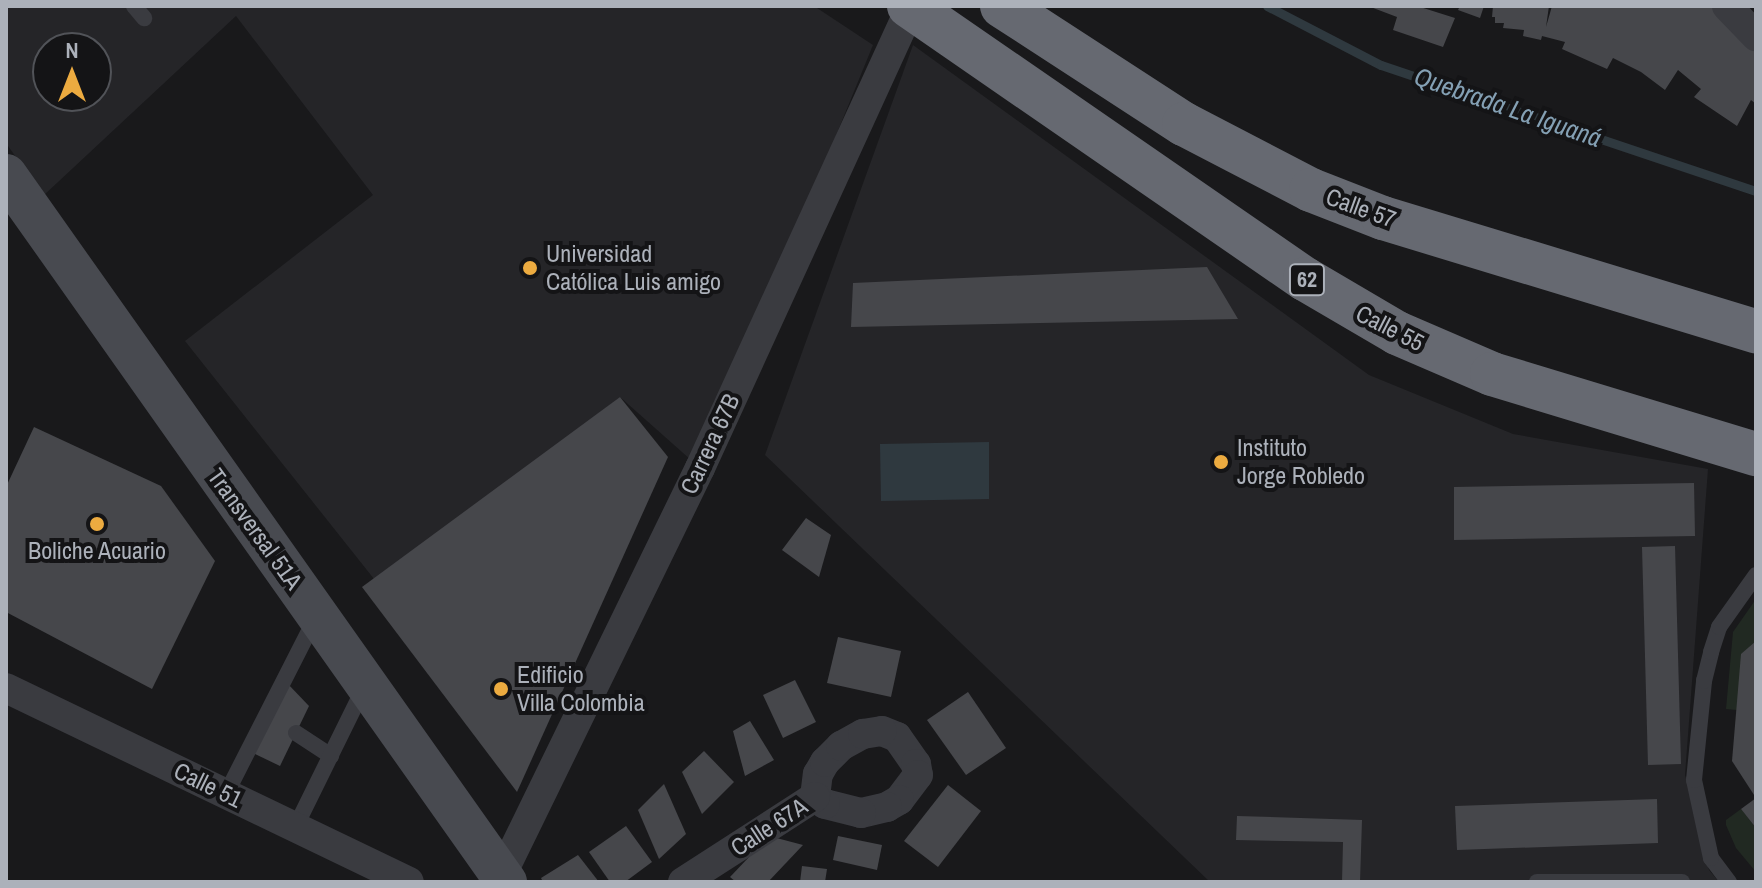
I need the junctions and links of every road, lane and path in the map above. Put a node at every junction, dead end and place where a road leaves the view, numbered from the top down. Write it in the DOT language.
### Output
graph roads {
  1 [pos="1002,6"];
  2 [pos="1727,6"];
  3 [pos="910,7"];
  4 [pos="1756,36"];
  5 [pos="6,175"];
  6 [pos="1756,331"];
  7 [pos="1756,454"];
  8 [pos="1756,575"];
  9 [pos="316,616"];
  10 [pos="366,686"];
  11 [pos="6,688"];
  12 [pos="296,733"];
  13 [pos="331,756"];
  14 [pos="226,794"];
  15 [pos="815,797"];
  16 [pos="295,828"];
  17 [pos="503,879"];
  18 [pos="409,882"];
  19 [pos="683,882"];
  20 [pos="1537,882"];
  21 [pos="1682,882"];
  22 [pos="1729,882"];
  1 -- 6 [label="highway, Calle 57"];
  2 -- 4 [label="street"];
  3 -- 7 [label="highway, Calle 55 / 62"];
  3 -- 17 [label="street, Carrera 67B"];
  5 -- 9 [label="main road, Transversal 51A"];
  8 -- 22 [label="lane"];
  9 -- 10 [label="main road, Transversal 51A"];
  9 -- 14 [label="lane"];
  10 -- 13 [label="lane"];
  10 -- 17 [label="main road, Transversal 51A"];
  11 -- 14 [label="street, Calle 51"];
  12 -- 13 [label="lane"];
  13 -- 16 [label="lane"];
  14 -- 16 [label="street, Calle 51"];
  15 -- 19 [label="street, Calle 67A"];
  16 -- 18 [label="street, Calle 51"];
  20 -- 21 [label="lane"];
}
